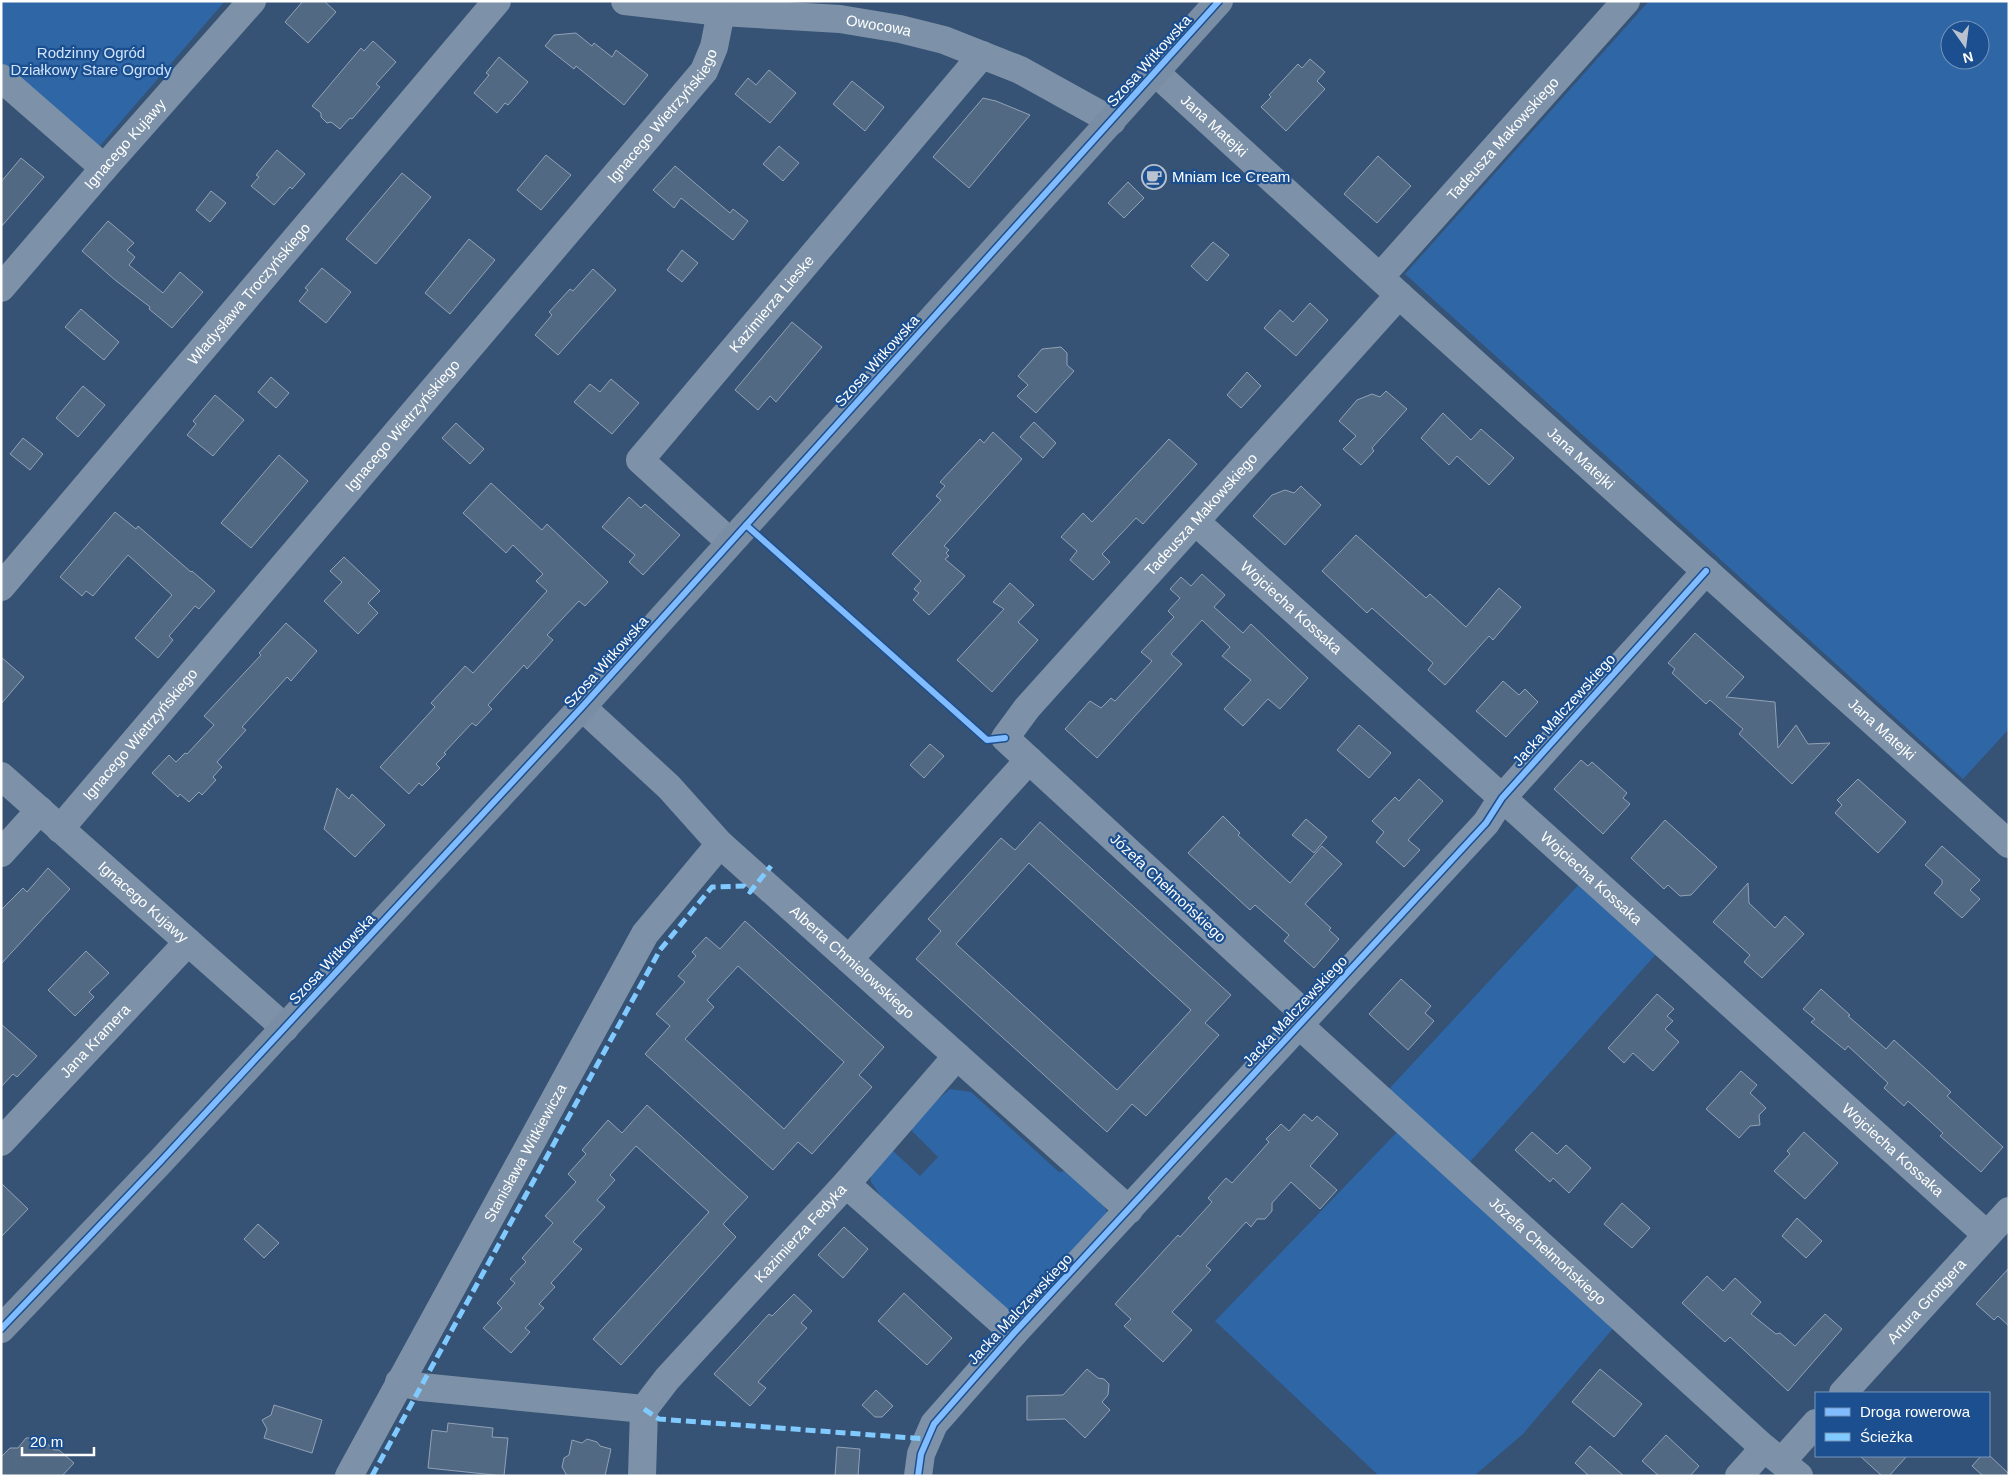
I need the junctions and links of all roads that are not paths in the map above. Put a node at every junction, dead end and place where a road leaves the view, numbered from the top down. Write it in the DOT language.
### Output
graph roads {
  1 [pos="252,1"];
  2 [pos="497,1"];
  3 [pos="626,1"];
  4 [pos="1219,1"];
  5 [pos="1626,1"];
  6 [pos="721,12"];
  7 [pos="982,54"];
  8 [pos="1155,72"];
  9 [pos="1,78"];
  10 [pos="1112,121"];
  11 [pos="104,168"];
  12 [pos="1390,286"];
  13 [pos="1,288"];
  14 [pos="1196,522"];
  15 [pos="730,542"];
  16 [pos="1706,571"];
  17 [pos="1,587"];
  18 [pos="582,708"];
  19 [pos="1006,738"];
  20 [pos="1029,760"];
  21 [pos="1,776"];
  22 [pos="1502,798"];
  23 [pos="40,810"];
  24 [pos="60,828"];
  25 [pos="720,844"];
  26 [pos="2009,844"];
  27 [pos="1,853"];
  28 [pos="188,942"];
  29 [pos="849,959"];
  30 [pos="1303,1020"];
  31 [pos="285,1028"];
  32 [pos="958,1056"];
  33 [pos="1,1142"];
  34 [pos="846,1184"];
  35 [pos="1129,1210"];
  36 [pos="2009,1210"];
  37 [pos="1987,1235"];
  38 [pos="1,1329"];
  39 [pos="1014,1333"];
  40 [pos="399,1382"];
  41 [pos="1844,1392"];
  42 [pos="644,1409"];
  43 [pos="1815,1424"];
  44 [pos="1782,1462"];
  45 [pos="349,1476"];
  46 [pos="642,1476"];
  47 [pos="918,1476"];
  48 [pos="1739,1476"];
  1 -- 11 [label="street, Ignacego Kujawy"];
  2 -- 17 [label="street, Władysława Troczyńskiego"];
  3 -- 6 [label="street, Owocowa"];
  4 -- 8 [label="street, Szosa Witkowska"];
  5 -- 12 [label="street, Tadeusza Makowskiego"];
  6 -- 7 [label="street, Owocowa"];
  6 -- 24 [label="street, Ignacego Wietrzyńskiego"];
  7 -- 10 [label="street, Owocowa"];
  7 -- 15 [label="street, Kazimierza Lieske"];
  8 -- 10 [label="street, Szosa Witkowska"];
  8 -- 12 [label="street, Jana Matejki"];
  9 -- 11 [label="street"];
  10 -- 15 [label="street, Szosa Witkowska"];
  11 -- 13 [label="street, Ignacego Kujawy"];
  12 -- 14 [label="street, Tadeusza Makowskiego"];
  12 -- 16 [label="street, Jana Matejki"];
  14 -- 19 [label="street, Tadeusza Makowskiego"];
  14 -- 22 [label="street, Wojciecha Kossaka"];
  15 -- 18 [label="street, Szosa Witkowska"];
  16 -- 22 [label="street, Jacka Malczewskiego"];
  16 -- 26 [label="street, Jana Matejki"];
  18 -- 25 [label="street, Alberta Chmielowskiego"];
  18 -- 31 [label="street, Szosa Witkowska"];
  19 -- 20 [label="street, Józefa Chełmońskiego"];
  20 -- 29 [label="street"];
  20 -- 30 [label="street, Józefa Chełmońskiego"];
  21 -- 23 [label="street, Ignacego Kujawy"];
  22 -- 30 [label="street, Jacka Malczewskiego"];
  22 -- 37 [label="street, Wojciecha Kossaka"];
  23 -- 24 [label="street, Ignacego Kujawy"];
  23 -- 27 [label="street"];
  24 -- 28 [label="street, Ignacego Kujawy"];
  25 -- 29 [label="street, Alberta Chmielowskiego"];
  25 -- 40 [label="street, Stanisława Witkiewicza"];
  28 -- 31 [label="street, Ignacego Kujawy"];
  28 -- 33 [label="street, Jana Kramera"];
  29 -- 32 [label="street, Alberta Chmielowskiego"];
  30 -- 35 [label="street, Jacka Malczewskiego"];
  30 -- 44 [label="street, Józefa Chełmońskiego"];
  31 -- 38 [label="street, Szosa Witkowska"];
  32 -- 34 [label="street, Kazimierza Fedyka"];
  32 -- 35 [label="street, Alberta Chmielowskiego"];
  34 -- 39 [label="street"];
  34 -- 42 [label="street, Kazimierza Fedyka"];
  35 -- 39 [label="street, Jacka Malczewskiego"];
  36 -- 37 [label="street, Artura Grottgera"];
  37 -- 41 [label="street, Artura Grottgera"];
  39 -- 47 [label="street, Jacka Malczewskiego"];
  40 -- 42 [label="street"];
  40 -- 45 [label="street, Stanisława Witkiewicza"];
  42 -- 46 [label="street"];
  43 -- 44 [label="street"];
  44 -- 48 [label="street"];
}
